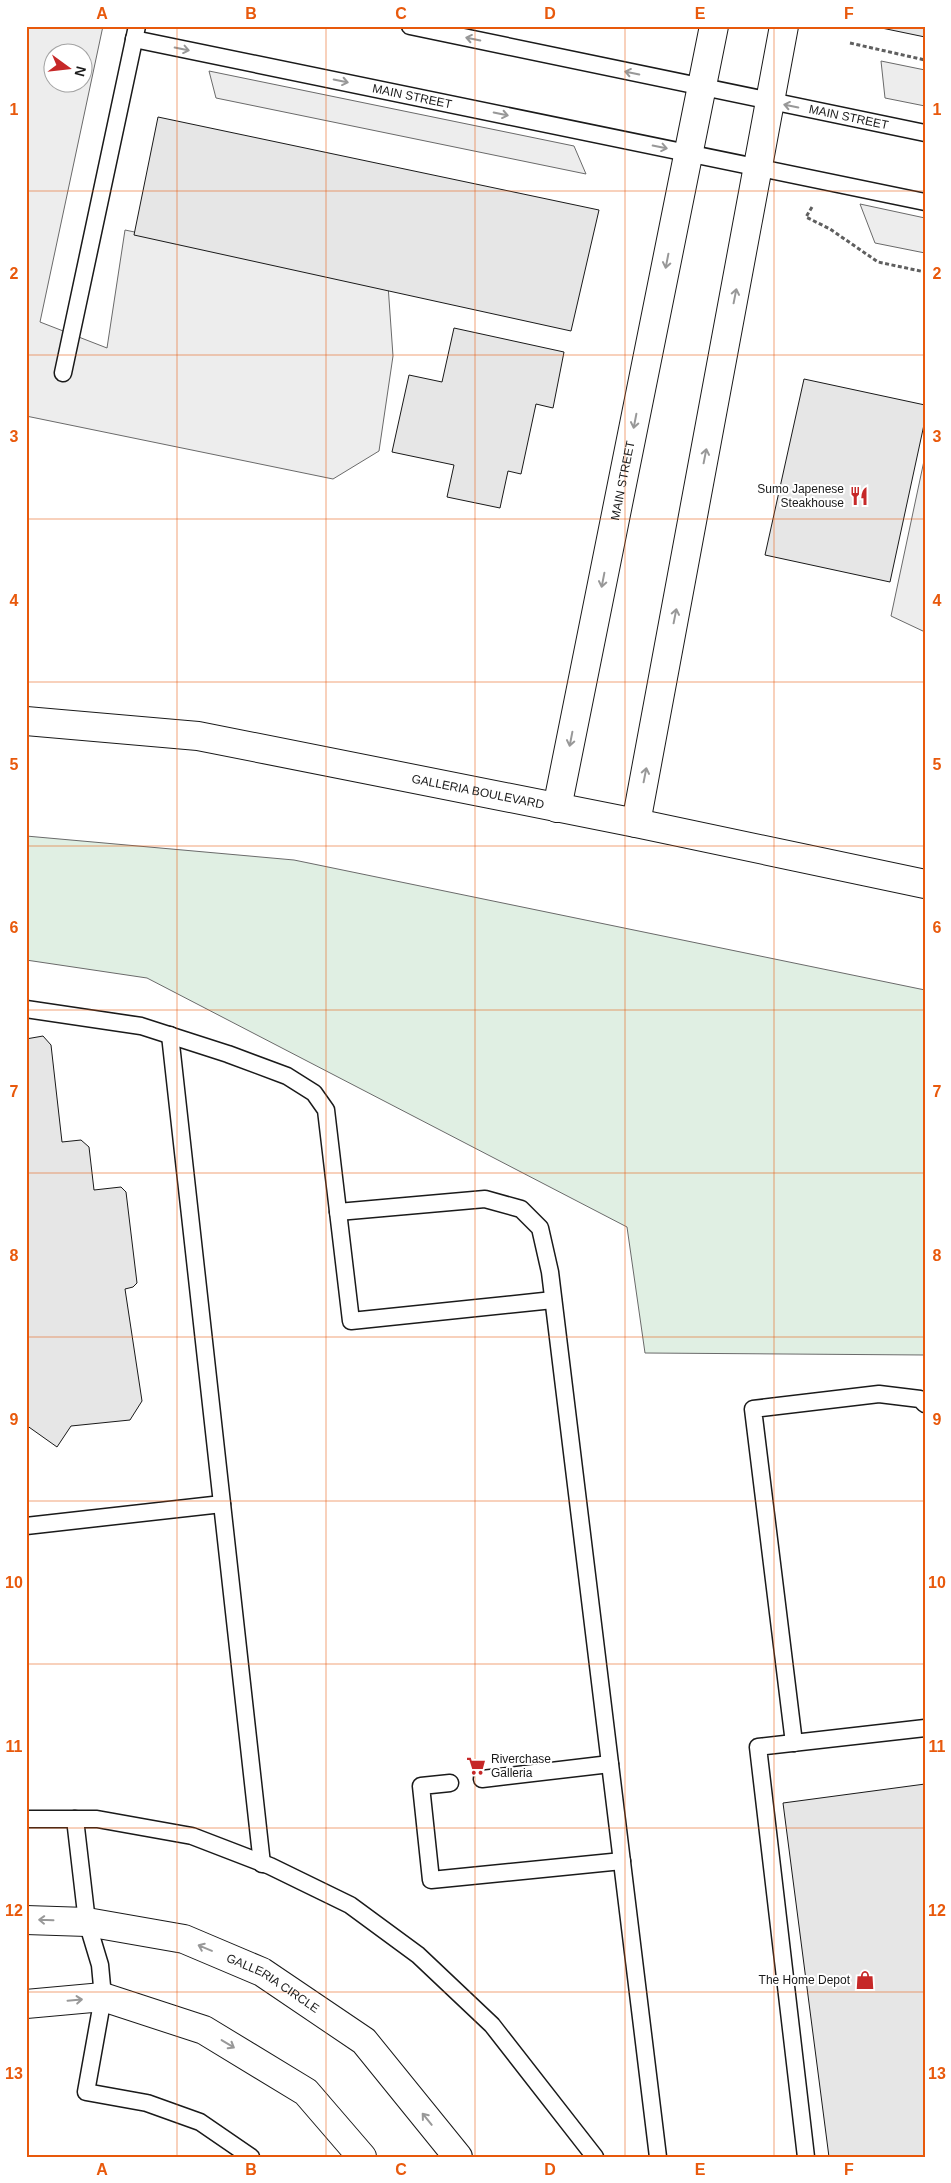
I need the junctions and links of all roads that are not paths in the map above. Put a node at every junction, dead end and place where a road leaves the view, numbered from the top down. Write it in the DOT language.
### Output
graph roads {
  1 [pos="410,26"];
  2 [pos="714,26"];
  3 [pos="784,26"];
  4 [pos="136,33"];
  5 [pos="701,87"];
  6 [pos="771,101"];
  7 [pos="925,133"];
  8 [pos="688,153"];
  9 [pos="758,167"];
  10 [pos="925,202"];
  11 [pos="63,372"];
  12 [pos="26,721"];
  13 [pos="557,808"];
  14 [pos="636,823"];
  15 [pos="925,884"];
  16 [pos="26,1009"];
  17 [pos="170,1035"];
  18 [pos="338,1212"];
  19 [pos="553,1300"];
  20 [pos="925,1404"];
  21 [pos="222,1504"];
  22 [pos="26,1526"];
  23 [pos="925,1728"];
  24 [pos="794,1743"];
  25 [pos="610,1764"];
  26 [pos="482,1778"];
  27 [pos="450,1783"];
  28 [pos="26,1819"];
  29 [pos="75,1819"];
  30 [pos="622,1861"];
  31 [pos="262,1864"];
  32 [pos="26,1920"];
  33 [pos="86,1922"];
  34 [pos="103,1997"];
  35 [pos="26,2004"];
  36 [pos="251,2157"];
  37 [pos="362,2157"];
  38 [pos="458,2157"];
  39 [pos="595,2157"];
  40 [pos="658,2157"];
  41 [pos="806,2157"];
  5 -- 1 [label="lane, MAIN STREET, one-way"];
  2 -- 5 [label="street, MAIN STREET"];
  3 -- 6 [label="street"];
  4 -- 8 [label="lane, MAIN STREET, one-way"];
  4 -- 11 [label="lane"];
  5 -- 6 [label="lane, MAIN STREET"];
  5 -- 8 [label="street, MAIN STREET"];
  7 -- 6 [label="lane, MAIN STREET, one-way"];
  6 -- 9 [label="street"];
  8 -- 9 [label="lane, MAIN STREET"];
  8 -- 13 [label="street, MAIN STREET, one-way"];
  9 -- 10 [label="lane, MAIN STREET"];
  14 -- 9 [label="street, one-way"];
  12 -- 13 [label="street, GALLERIA BOULEVARD"];
  13 -- 14 [label="street, GALLERIA BOULEVARD"];
  14 -- 15 [label="street, GALLERIA BOULEVARD"];
  16 -- 17 [label="lane"];
  17 -- 18 [label="lane"];
  17 -- 21 [label="lane"];
  18 -- 19 [label="lane"];
  18 -- 19 [label="lane"];
  19 -- 25 [label="lane"];
  20 -- 24 [label="lane"];
  21 -- 22 [label="lane"];
  21 -- 31 [label="lane"];
  23 -- 24 [label="lane"];
  24 -- 41 [label="lane"];
  25 -- 26 [label="lane"];
  25 -- 30 [label="lane"];
  27 -- 30 [label="lane"];
  28 -- 29 [label="lane"];
  29 -- 31 [label="lane"];
  29 -- 33 [label="lane"];
  30 -- 40 [label="lane"];
  31 -- 39 [label="lane"];
  33 -- 32 [label="street, GALLERIA CIRCLE, one-way"];
  33 -- 34 [label="lane"];
  38 -- 33 [label="street, GALLERIA CIRCLE, one-way"];
  35 -- 34 [label="street, one-way"];
  34 -- 36 [label="lane"];
  34 -- 37 [label="street, one-way"];
}
